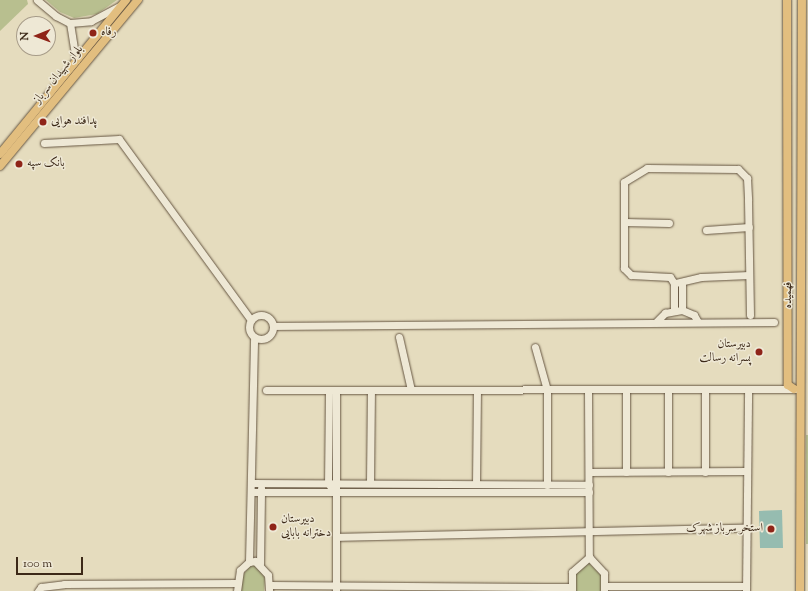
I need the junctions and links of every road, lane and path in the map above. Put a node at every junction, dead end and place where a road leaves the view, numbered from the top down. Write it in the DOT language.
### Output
graph roads {
  1 [pos="36,0"];
  2 [pos="138,0"];
  3 [pos="787,0"];
  4 [pos="802,0"];
  5 [pos="125,1"];
  6 [pos="70,23"];
  7 [pos="76,61"];
  8 [pos="44,143"];
  9 [pos="0,154"];
  10 [pos="0,166"];
  11 [pos="624,222"];
  12 [pos="669,223"];
  13 [pos="749,227"];
  14 [pos="706,230"];
  15 [pos="749,274"];
  16 [pos="674,283"];
  17 [pos="682,283"];
  18 [pos="674,310"];
  19 [pos="682,310"];
  20 [pos="750,314"];
  21 [pos="251,320"];
  22 [pos="656,322"];
  23 [pos="698,322"];
  24 [pos="774,322"];
  25 [pos="273,326"];
  26 [pos="399,337"];
  27 [pos="254,338"];
  28 [pos="535,347"];
  29 [pos="626,389"];
  30 [pos="668,389"];
  31 [pos="705,389"];
  32 [pos="748,389"];
  33 [pos="797,389"];
  34 [pos="266,390"];
  35 [pos="371,390"];
  36 [pos="411,390"];
  37 [pos="477,390"];
  38 [pos="547,390"];
  39 [pos="588,390"];
  40 [pos="333,391"];
  41 [pos="589,472"];
  42 [pos="626,472"];
  43 [pos="668,472"];
  44 [pos="705,472"];
  45 [pos="747,472"];
  46 [pos="252,483"];
  47 [pos="262,483"];
  48 [pos="328,483"];
  49 [pos="336,483"];
  50 [pos="370,484"];
  51 [pos="476,484"];
  52 [pos="547,485"];
  53 [pos="589,489"];
  54 [pos="252,492"];
  55 [pos="261,492"];
  56 [pos="336,492"];
  57 [pos="747,528"];
  58 [pos="589,531"];
  59 [pos="336,537"];
  60 [pos="589,557"];
  61 [pos="249,562"];
  62 [pos="260,564"];
  63 [pos="237,587"];
  64 [pos="269,588"];
  65 [pos="303,588"];
  66 [pos="336,588"];
  67 [pos="604,588"];
  68 [pos="638,588"];
  69 [pos="572,589"];
  70 [pos="674,589"];
  71 [pos="710,589"];
  72 [pos="746,589"];
  73 [pos="38,591"];
  74 [pos="800,591"];
  1 -- 6 [label="street"];
  2 -- 10 [label="main road, بلوار شهیدان سرباز"];
  3 -- 33 [label="main road, فهمیده"];
  4 -- 33 [label="main road, فهمیده"];
  5 -- 6 [label="street"];
  5 -- 7 [label="main road, بلوار شهیدان سرباز"];
  6 -- 7 [label="street"];
  7 -- 9 [label="main road, بلوار شهیدان سرباز"];
  8 -- 21 [label="street"];
  11 -- 12 [label="street"];
  11 -- 13 [label="street"];
  11 -- 16 [label="street"];
  13 -- 14 [label="street"];
  13 -- 15 [label="street"];
  15 -- 17 [label="street"];
  15 -- 20 [label="street"];
  16 -- 17 [label="street"];
  16 -- 18 [label="street"];
  17 -- 19 [label="street"];
  18 -- 19 [label="street"];
  18 -- 22 [label="street"];
  19 -- 23 [label="street"];
  21 -- 25 [label="street"];
  21 -- 27 [label="street"];
  22 -- 23 [label="street"];
  22 -- 25 [label="street"];
  23 -- 24 [label="street"];
  25 -- 27 [label="street"];
  26 -- 36 [label="street"];
  27 -- 46 [label="street"];
  28 -- 38 [label="street"];
  29 -- 30 [label="street"];
  29 -- 39 [label="street"];
  29 -- 42 [label="street"];
  30 -- 31 [label="street"];
  30 -- 43 [label="street"];
  31 -- 32 [label="street"];
  31 -- 44 [label="street"];
  32 -- 33 [label="street"];
  32 -- 45 [label="street"];
  33 -- 74 [label="main road, فهمیده"];
  34 -- 40 [label="street"];
  35 -- 36 [label="street"];
  35 -- 40 [label="street"];
  35 -- 50 [label="street"];
  36 -- 37 [label="street"];
  37 -- 38 [label="street"];
  37 -- 51 [label="street"];
  38 -- 39 [label="street"];
  38 -- 52 [label="street"];
  39 -- 41 [label="street"];
  40 -- 48 [label="street"];
  40 -- 49 [label="street"];
  41 -- 42 [label="street"];
  41 -- 53 [label="street"];
  42 -- 43 [label="street"];
  43 -- 44 [label="street"];
  44 -- 45 [label="street"];
  45 -- 57 [label="street"];
  46 -- 47 [label="street"];
  46 -- 54 [label="street"];
  47 -- 48 [label="street"];
  47 -- 55 [label="street"];
  48 -- 49 [label="street"];
  48 -- 56 [label="street"];
  49 -- 50 [label="street"];
  49 -- 56 [label="street"];
  50 -- 51 [label="street"];
  51 -- 52 [label="street"];
  52 -- 53 [label="street"];
  53 -- 56 [label="street"];
  53 -- 58 [label="street"];
  54 -- 55 [label="street"];
  54 -- 61 [label="street"];
  55 -- 56 [label="street"];
  55 -- 62 [label="street"];
  56 -- 59 [label="street"];
  57 -- 58 [label="street"];
  57 -- 72 [label="street"];
  58 -- 59 [label="street"];
  58 -- 60 [label="street"];
  59 -- 66 [label="street"];
  60 -- 67 [label="street"];
  60 -- 69 [label="street"];
  61 -- 62 [label="street"];
  61 -- 63 [label="street"];
  62 -- 64 [label="street"];
  63 -- 73 [label="street"];
  64 -- 65 [label="street"];
  65 -- 66 [label="street"];
  66 -- 69 [label="street"];
  67 -- 68 [label="street"];
  68 -- 70 [label="street"];
  70 -- 71 [label="street"];
  71 -- 72 [label="street"];
}
